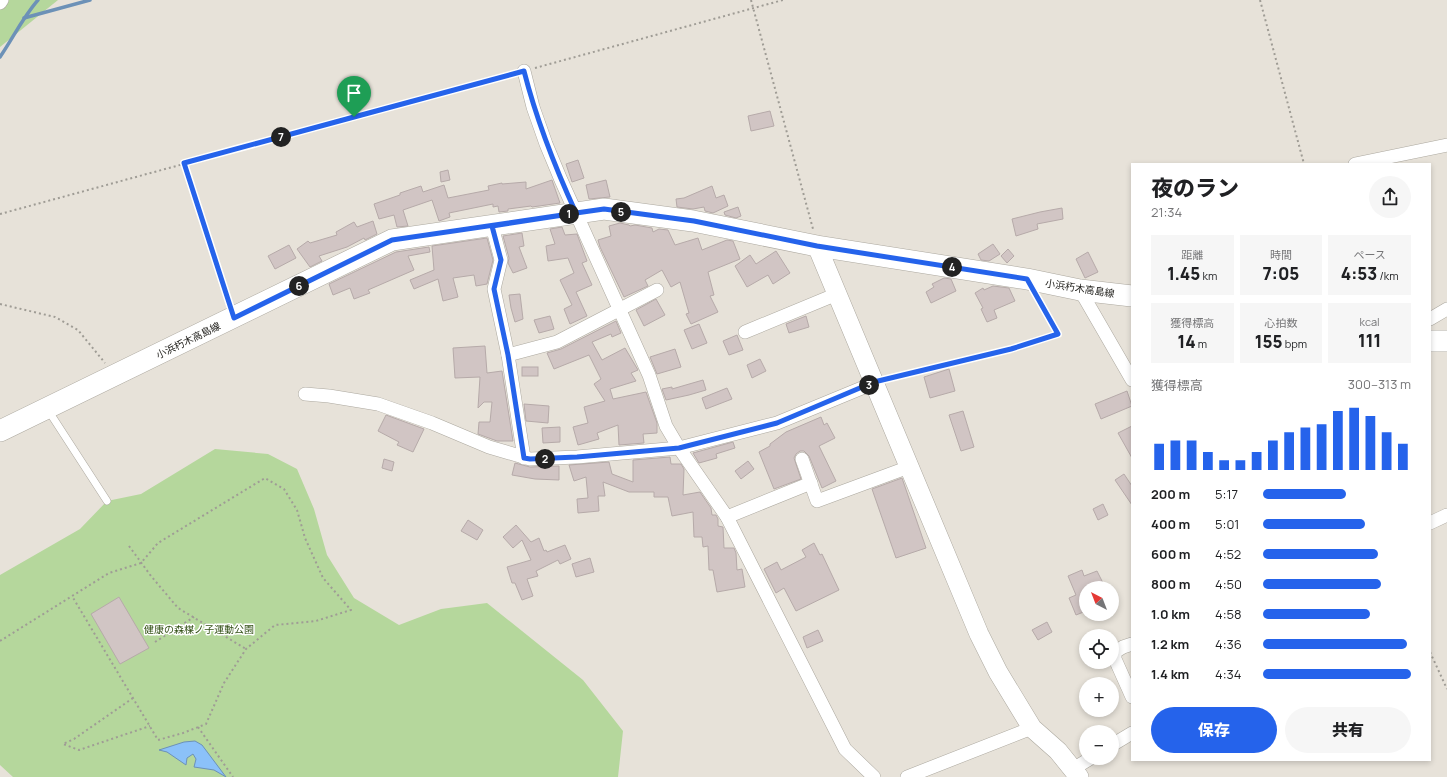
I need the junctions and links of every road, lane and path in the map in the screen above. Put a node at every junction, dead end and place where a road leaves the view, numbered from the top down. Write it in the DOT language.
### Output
graph roads {
  1 [pos="2,0"];
  2 [pos="751,0"];
  3 [pos="783,0"];
  4 [pos="1260,0"];
  5 [pos="0,3"];
  6 [pos="754,8"];
  7 [pos="524,71"];
  8 [pos="1447,145"];
  9 [pos="184,163"];
  10 [pos="1304,163"];
  11 [pos="1360,163"];
  12 [pos="576,213"];
  13 [pos="0,214"];
  14 [pos="492,226"];
  15 [pos="817,246"];
  16 [pos="1027,279"];
  17 [pos="657,290"];
  18 [pos="1080,290"];
  19 [pos="837,294"];
  20 [pos="1131,296"];
  21 [pos="0,304"];
  22 [pos="1447,309"];
  23 [pos="619,310"];
  24 [pos="234,318"];
  25 [pos="1431,318"];
  26 [pos="745,332"];
  27 [pos="1431,341"];
  28 [pos="1447,341"];
  29 [pos="508,355"];
  30 [pos="114,375"];
  31 [pos="1131,378"];
  32 [pos="874,382"];
  33 [pos="305,394"];
  34 [pos="46,408"];
  35 [pos="0,431"];
  36 [pos="679,448"];
  37 [pos="524,458"];
  38 [pos="802,459"];
  39 [pos="909,467"];
  40 [pos="811,484"];
  41 [pos="107,501"];
  42 [pos="1447,515"];
  43 [pos="727,517"];
  44 [pos="1431,523"];
  45 [pos="129,546"];
  46 [pos="142,563"];
  47 [pos="72,596"];
  48 [pos="194,617"];
  49 [pos="0,641"];
  50 [pos="155,642"];
  51 [pos="1131,644"];
  52 [pos="246,649"];
  53 [pos="1431,654"];
  54 [pos="1447,689"];
  55 [pos="1131,696"];
  56 [pos="133,698"];
  57 [pos="150,726"];
  58 [pos="198,727"];
  59 [pos="1032,728"];
  60 [pos="1131,734"];
  61 [pos="1119,741"];
  62 [pos="1084,765"];
  63 [pos="1076,773"];
  64 [pos="233,777"];
  65 [pos="874,777"];
  66 [pos="907,777"];
  1 -- 5 [label="street"];
  2 -- 6 [label="path"];
  3 -- 6 [label="path"];
  4 -- 10 [label="path"];
  6 -- 7 [label="path"];
  6 -- 15 [label="path"];
  7 -- 9 [label="path"];
  7 -- 12 [label="street"];
  8 -- 11 [label="street"];
  9 -- 13 [label="path"];
  9 -- 24 [label="path"];
  12 -- 14 [label="main road, 小浜朽木高島線"];
  12 -- 15 [label="main road, 小浜朽木高島線"];
  12 -- 23 [label="street"];
  14 -- 24 [label="main road, 小浜朽木高島線"];
  14 -- 29 [label="street"];
  15 -- 16 [label="main road, 小浜朽木高島線"];
  15 -- 19 [label="main road"];
  16 -- 18 [label="main road, 小浜朽木高島線"];
  16 -- 32 [label="path"];
  17 -- 23 [label="street"];
  18 -- 20 [label="main road, 小浜朽木高島線"];
  18 -- 31 [label="street"];
  19 -- 26 [label="street"];
  19 -- 32 [label="main road"];
  21 -- 30 [label="path"];
  22 -- 25 [label="street"];
  23 -- 29 [label="street"];
  23 -- 36 [label="street"];
  24 -- 30 [label="main road, 小浜朽木高島線"];
  27 -- 28 [label="main road"];
  29 -- 37 [label="street"];
  30 -- 34 [label="main road, 小浜朽木高島線"];
  32 -- 36 [label="street"];
  32 -- 39 [label="main road"];
  33 -- 37 [label="street"];
  34 -- 35 [label="main road, 小浜朽木高島線"];
  34 -- 41 [label="lane"];
  36 -- 37 [label="street"];
  36 -- 43 [label="street"];
  38 -- 40 [label="street"];
  39 -- 40 [label="street"];
  39 -- 59 [label="main road"];
  40 -- 43 [label="street"];
  42 -- 44 [label="street"];
  43 -- 65 [label="street"];
  45 -- 46 [label="path"];
  46 -- 47 [label="path"];
  46 -- 48 [label="path"];
  46 -- 52 [label="path"];
  47 -- 49 [label="path"];
  47 -- 56 [label="path"];
  48 -- 50 [label="path"];
  48 -- 52 [label="path"];
  51 -- 55 [label="street"];
  52 -- 58 [label="path"];
  53 -- 54 [label="path"];
  56 -- 57 [label="path"];
  56 -- 57 [label="path"];
  57 -- 58 [label="path"];
  58 -- 64 [label="path"];
  59 -- 63 [label="main road"];
  59 -- 66 [label="street"];
  60 -- 61 [label="street"];
  62 -- 63 [label="street"];
}
